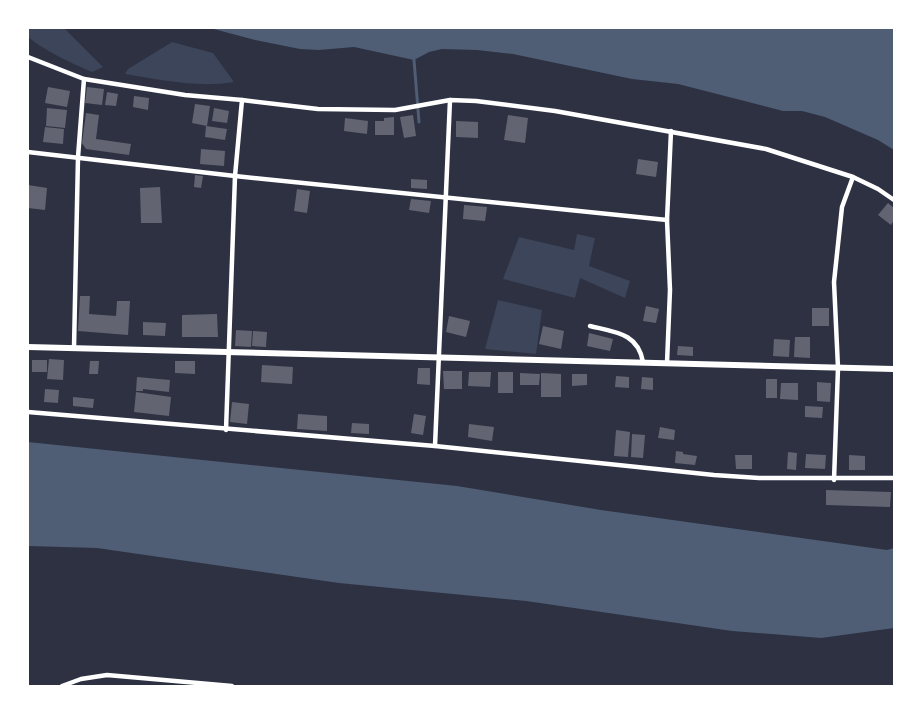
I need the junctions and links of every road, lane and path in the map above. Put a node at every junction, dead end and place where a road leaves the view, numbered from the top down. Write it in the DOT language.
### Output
graph roads {
  1 [pos="28,57"];
  2 [pos="84,79"];
  3 [pos="242,100"];
  4 [pos="450,100"];
  5 [pos="671,131"];
  6 [pos="28,152"];
  7 [pos="78,157"];
  8 [pos="234,176"];
  9 [pos="853,177"];
  10 [pos="445,197"];
  11 [pos="894,200"];
  12 [pos="667,220"];
  13 [pos="590,326"];
  14 [pos="28,347"];
  15 [pos="74,348"];
  16 [pos="228,352"];
  17 [pos="439,357"];
  18 [pos="643,362"];
  19 [pos="667,363"];
  20 [pos="838,368"];
  21 [pos="894,369"];
  22 [pos="28,412"];
  23 [pos="226,430"];
  24 [pos="435,446"];
  25 [pos="894,478"];
  26 [pos="834,480"];
  27 [pos="62,686"];
  28 [pos="232,686"];
  1 -- 2 [label="street"];
  2 -- 3 [label="street"];
  2 -- 7 [label="street"];
  3 -- 4 [label="street"];
  3 -- 8 [label="street"];
  4 -- 5 [label="street"];
  4 -- 10 [label="street"];
  5 -- 9 [label="street"];
  5 -- 12 [label="street"];
  6 -- 7 [label="street"];
  7 -- 8 [label="street"];
  7 -- 15 [label="street"];
  8 -- 10 [label="street"];
  8 -- 16 [label="street"];
  9 -- 11 [label="street"];
  9 -- 20 [label="street"];
  10 -- 12 [label="street"];
  10 -- 17 [label="street"];
  12 -- 19 [label="street"];
  13 -- 18 [label="street"];
  14 -- 15 [label="main road"];
  15 -- 16 [label="main road"];
  16 -- 17 [label="main road"];
  16 -- 23 [label="street"];
  17 -- 18 [label="main road"];
  17 -- 24 [label="street"];
  18 -- 19 [label="main road"];
  19 -- 20 [label="main road"];
  20 -- 21 [label="main road"];
  20 -- 26 [label="street"];
  22 -- 23 [label="street"];
  23 -- 24 [label="street"];
  24 -- 26 [label="street"];
  25 -- 26 [label="street"];
  27 -- 28 [label="street"];
}
